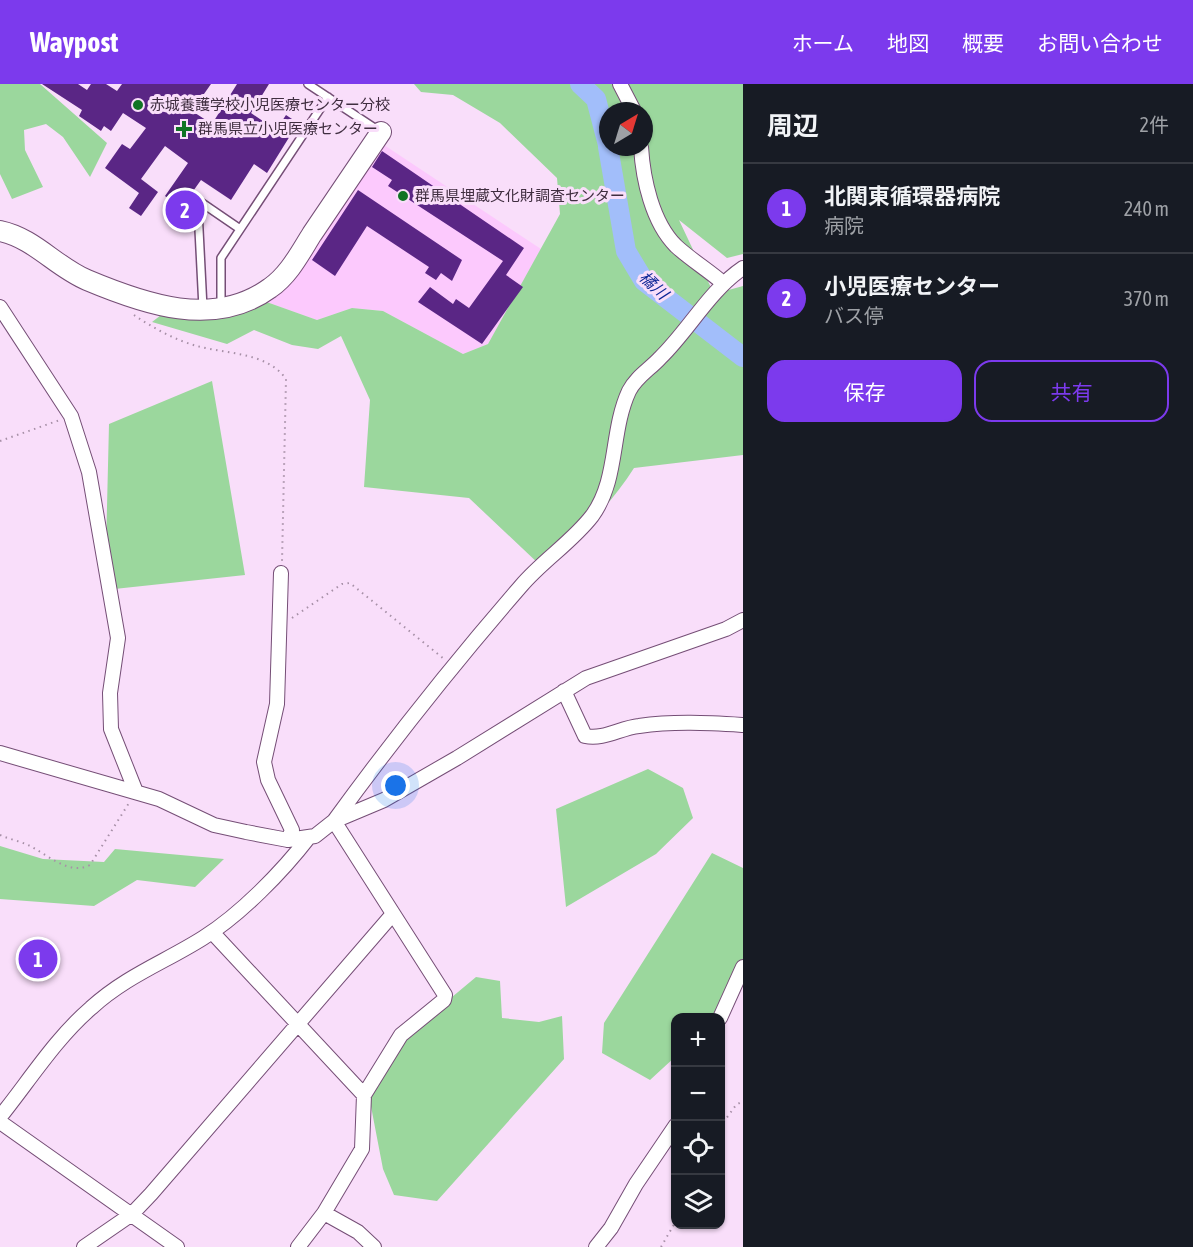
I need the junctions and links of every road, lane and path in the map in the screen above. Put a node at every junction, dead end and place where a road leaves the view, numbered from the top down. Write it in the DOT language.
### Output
graph roads {
  1 [pos="308,84"];
  2 [pos="620,84"];
  3 [pos="328,98"];
  4 [pos="629,102"];
  5 [pos="381,132"];
  6 [pos="643,156"];
  7 [pos="240,229"];
  8 [pos="0,231"];
  9 [pos="743,268"];
  10 [pos="723,283"];
  11 [pos="0,307"];
  12 [pos="127,309"];
  13 [pos="212,309"];
  14 [pos="71,416"];
  15 [pos="0,441"];
  16 [pos="281,573"];
  17 [pos="743,620"];
  18 [pos="280,627"];
  19 [pos="452,665"];
  20 [pos="564,692"];
  21 [pos="743,725"];
  22 [pos="0,753"];
  23 [pos="136,792"];
  24 [pos="334,821"];
  25 [pos="0,835"];
  26 [pos="309,837"];
  27 [pos="288,840"];
  28 [pos="393,915"];
  29 [pos="212,932"];
  30 [pos="743,967"];
  31 [pos="722,1013"];
  32 [pos="297,1024"];
  33 [pos="364,1095"];
  34 [pos="743,1101"];
  35 [pos="0,1117"];
  36 [pos="724,1121"];
  37 [pos="0,1122"];
  38 [pos="671,1131"];
  39 [pos="324,1213"];
  40 [pos="132,1214"];
  41 [pos="671,1228"];
  42 [pos="84,1247"];
  43 [pos="177,1247"];
  44 [pos="298,1247"];
  45 [pos="374,1247"];
  46 [pos="596,1247"];
  47 [pos="661,1247"];
  1 -- 3 [label="lane"];
  2 -- 4 [label="street"];
  3 -- 5 [label="lane"];
  3 -- 7 [label="lane"];
  5 -- 13 [label="street"];
  6 -- 10 [label="street"];
  7 -- 13 [label="lane"];
  7 -- 13 [label="lane"];
  8 -- 13 [label="street"];
  9 -- 10 [label="street"];
  10 -- 19 [label="street"];
  11 -- 14 [label="street"];
  12 -- 16 [label="path"];
  14 -- 15 [label="path"];
  14 -- 23 [label="street"];
  16 -- 18 [label="street"];
  17 -- 20 [label="street"];
  18 -- 19 [label="path"];
  18 -- 27 [label="street"];
  19 -- 24 [label="street"];
  20 -- 21 [label="street"];
  20 -- 24 [label="street"];
  22 -- 23 [label="street"];
  23 -- 25 [label="path"];
  23 -- 27 [label="street"];
  24 -- 26 [label="street"];
  24 -- 28 [label="street"];
  26 -- 27 [label="street"];
  26 -- 29 [label="street"];
  28 -- 32 [label="street"];
  28 -- 33 [label="street"];
  29 -- 32 [label="street"];
  29 -- 35 [label="street"];
  30 -- 31 [label="street"];
  32 -- 33 [label="street"];
  32 -- 40 [label="street"];
  33 -- 39 [label="street"];
  34 -- 36 [label="path"];
  37 -- 40 [label="street"];
  38 -- 46 [label="street"];
  39 -- 44 [label="street"];
  39 -- 45 [label="street"];
  40 -- 42 [label="street"];
  40 -- 43 [label="street"];
  41 -- 47 [label="path"];
}
